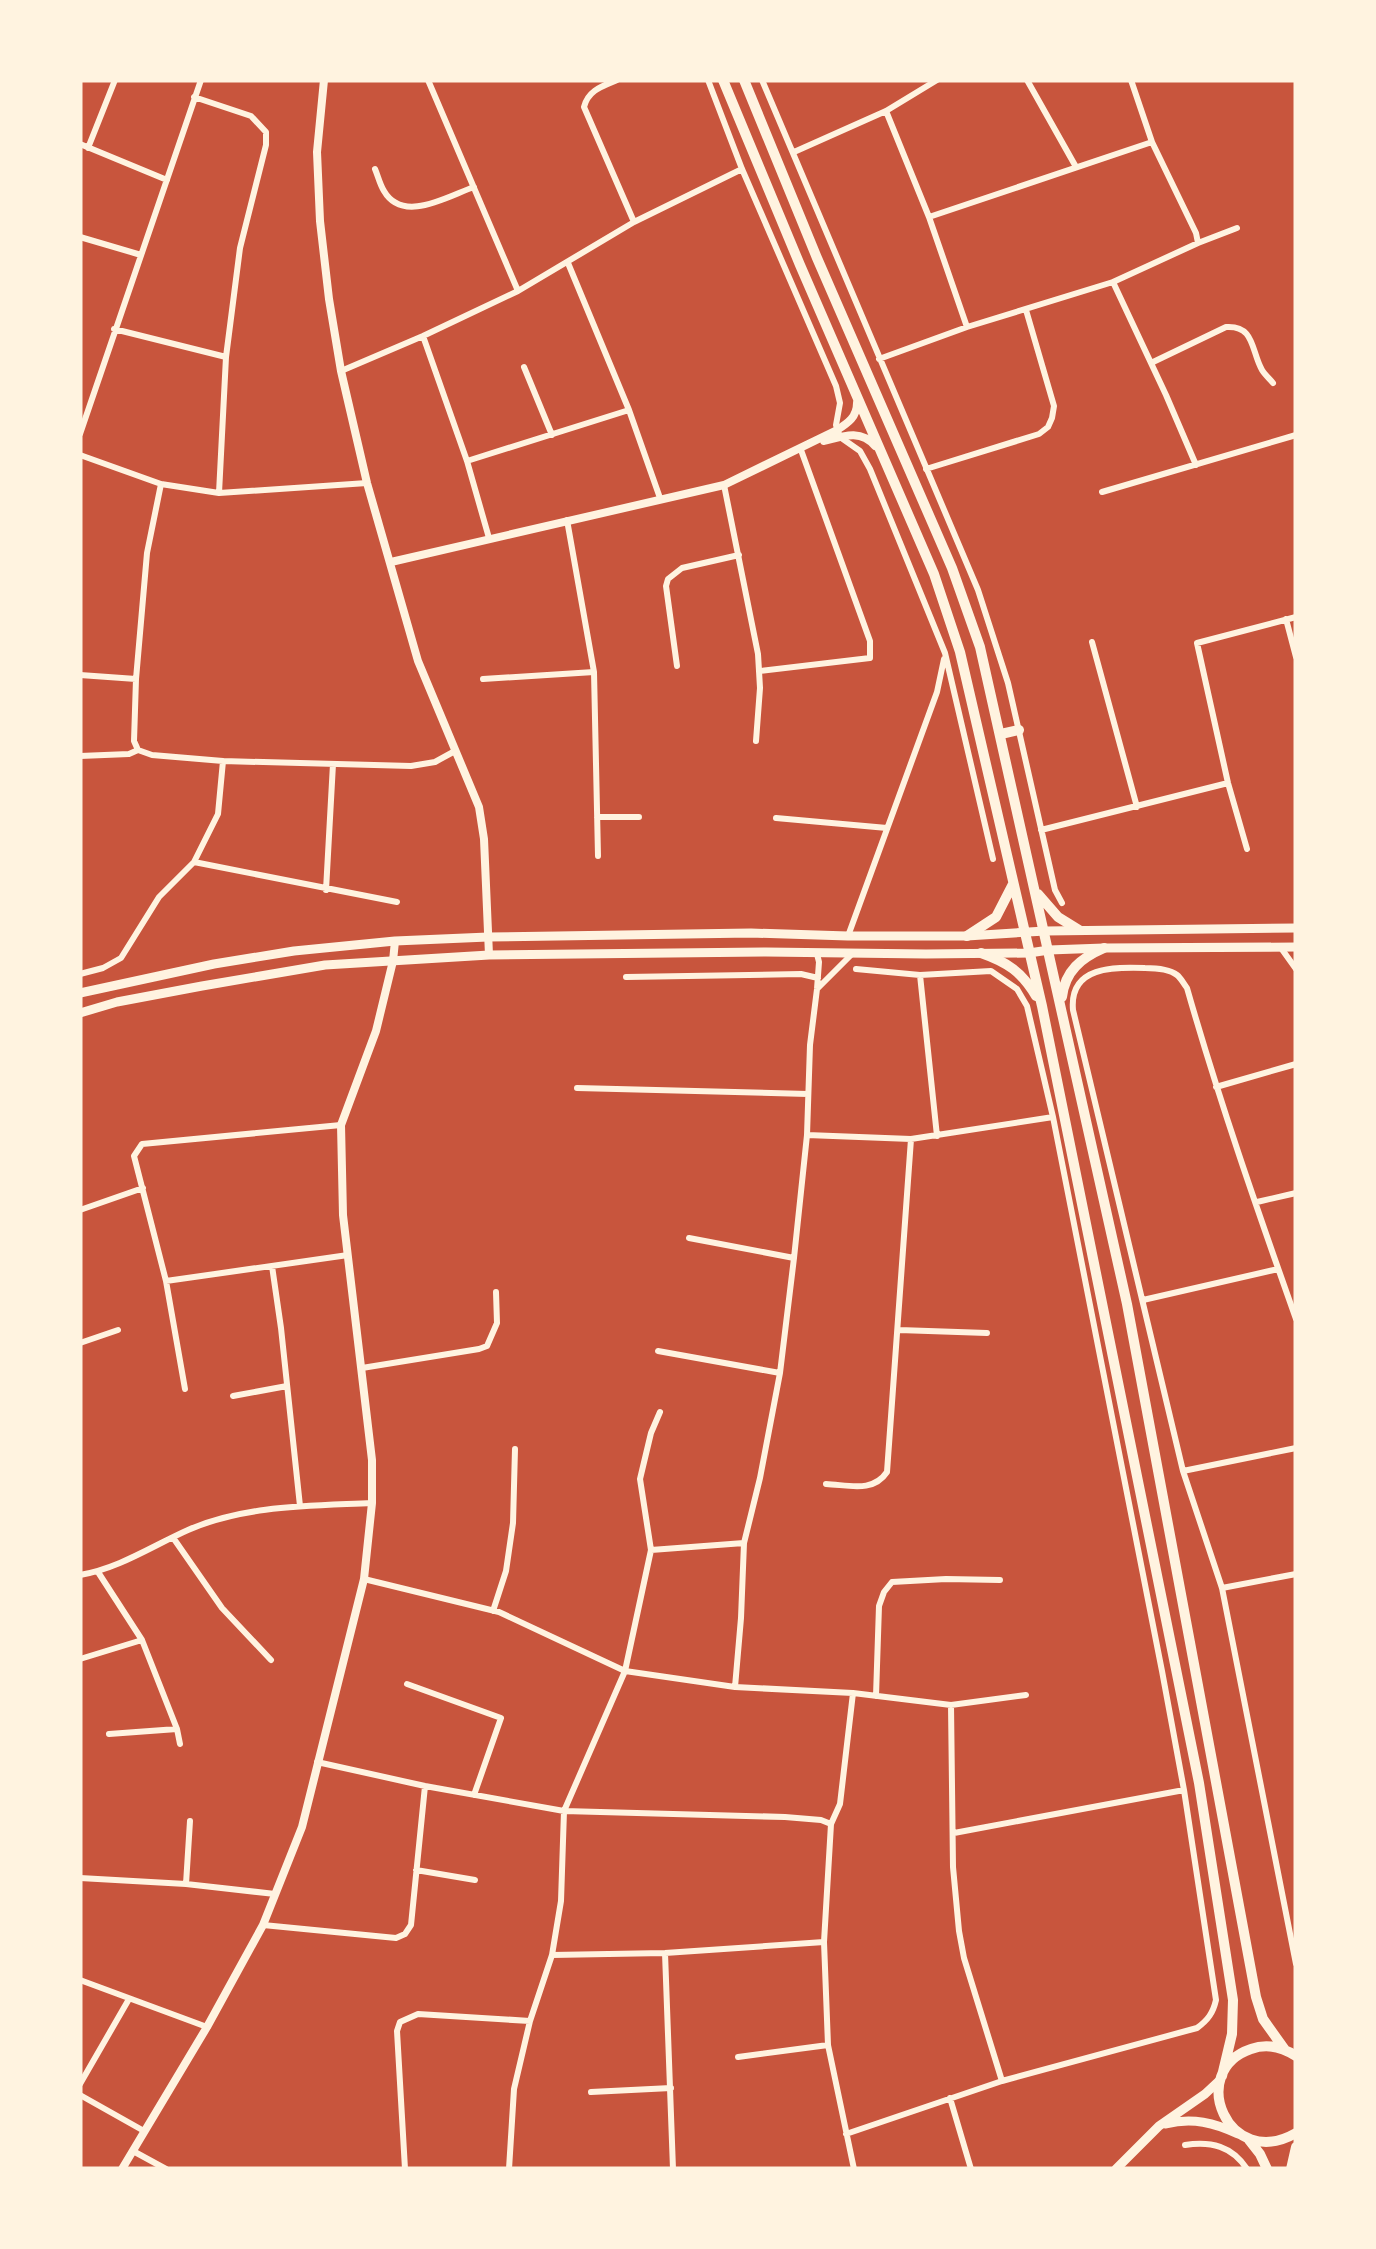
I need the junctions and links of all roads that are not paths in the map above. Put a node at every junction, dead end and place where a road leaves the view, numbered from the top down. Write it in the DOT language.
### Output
graph roads {
  1 [pos="116,80"];
  2 [pos="201,80"];
  3 [pos="324,80"];
  4 [pos="428,80"];
  5 [pos="617,80"];
  6 [pos="708,80"];
  7 [pos="724,80"];
  8 [pos="744,80"];
  9 [pos="762,80"];
  10 [pos="938,80"];
  11 [pos="1027,80"];
  12 [pos="1130,80"];
  13 [pos="194,97"];
  14 [pos="886,111"];
  15 [pos="1152,142"];
  16 [pos="84,146"];
  17 [pos="794,152"];
  18 [pos="375,168"];
  19 [pos="1076,168"];
  20 [pos="742,169"];
  21 [pos="167,180"];
  22 [pos="474,187"];
  23 [pos="929,217"];
  24 [pos="634,222"];
  25 [pos="1236,228"];
  26 [pos="80,237"];
  27 [pos="1198,243"];
  28 [pos="141,255"];
  29 [pos="568,263"];
  30 [pos="1113,282"];
  31 [pos="518,290"];
  32 [pos="1026,310"];
  33 [pos="967,328"];
  34 [pos="114,330"];
  35 [pos="424,336"];
  36 [pos="226,357"];
  37 [pos="879,359"];
  38 [pos="1151,363"];
  39 [pos="524,367"];
  40 [pos="341,371"];
  41 [pos="1274,384"];
  42 [pos="857,394"];
  43 [pos="630,410"];
  44 [pos="80,434"];
  45 [pos="839,434"];
  46 [pos="552,435"];
  47 [pos="1296,435"];
  48 [pos="800,450"];
  49 [pos="80,455"];
  50 [pos="467,462"];
  51 [pos="886,462"];
  52 [pos="1196,465"];
  53 [pos="926,469"];
  54 [pos="367,483"];
  55 [pos="160,484"];
  56 [pos="724,485"];
  57 [pos="220,492"];
  58 [pos="1102,492"];
  59 [pos="660,498"];
  60 [pos="567,520"];
  61 [pos="489,538"];
  62 [pos="738,555"];
  63 [pos="391,562"];
  64 [pos="1296,617"];
  65 [pos="1286,620"];
  66 [pos="1092,642"];
  67 [pos="945,653"];
  68 [pos="1296,657"];
  69 [pos="677,666"];
  70 [pos="594,672"];
  71 [pos="759,672"];
  72 [pos="80,675"];
  73 [pos="136,679"];
  74 [pos="483,680"];
  75 [pos="1019,730"];
  76 [pos="1001,734"];
  77 [pos="756,741"];
  78 [pos="138,750"];
  79 [pos="456,750"];
  80 [pos="80,756"];
  81 [pos="223,761"];
  82 [pos="334,764"];
  83 [pos="1228,783"];
  84 [pos="1137,806"];
  85 [pos="597,817"];
  86 [pos="639,817"];
  87 [pos="776,818"];
  88 [pos="888,828"];
  89 [pos="1041,830"];
  90 [pos="1247,849"];
  91 [pos="598,856"];
  92 [pos="994,859"];
  93 [pos="194,862"];
  94 [pos="1013,884"];
  95 [pos="1033,884"];
  96 [pos="326,890"];
  97 [pos="396,902"];
  98 [pos="1062,903"];
  99 [pos="1296,928"];
  100 [pos="1080,930"];
  101 [pos="1045,931"];
  102 [pos="1025,934"];
  103 [pos="848,936"];
  104 [pos="966,936"];
  105 [pos="488,937"];
  106 [pos="396,941"];
  107 [pos="1280,947"];
  108 [pos="1296,947"];
  109 [pos="1104,948"];
  110 [pos="1049,950"];
  111 [pos="981,953"];
  112 [pos="1029,953"];
  113 [pos="490,954"];
  114 [pos="817,954"];
  115 [pos="852,954"];
  116 [pos="393,962"];
  117 [pos="1296,968"];
  118 [pos="856,969"];
  119 [pos="80,974"];
  120 [pos="920,975"];
  121 [pos="626,977"];
  122 [pos="818,978"];
  123 [pos="818,988"];
  124 [pos="80,993"];
  125 [pos="1062,1004"];
  126 [pos="1042,1006"];
  127 [pos="80,1013"];
  128 [pos="1296,1064"];
  129 [pos="1216,1087"];
  130 [pos="578,1088"];
  131 [pos="808,1094"];
  132 [pos="1053,1117"];
  133 [pos="341,1125"];
  134 [pos="807,1135"];
  135 [pos="937,1136"];
  136 [pos="912,1139"];
  137 [pos="143,1188"];
  138 [pos="1296,1193"];
  139 [pos="1257,1202"];
  140 [pos="80,1210"];
  141 [pos="689,1238"];
  142 [pos="348,1255"];
  143 [pos="794,1258"];
  144 [pos="272,1266"];
  145 [pos="1278,1269"];
  146 [pos="166,1280"];
  147 [pos="496,1292"];
  148 [pos="1143,1300"];
  149 [pos="1296,1318"];
  150 [pos="118,1330"];
  151 [pos="899,1330"];
  152 [pos="988,1333"];
  153 [pos="80,1344"];
  154 [pos="658,1351"];
  155 [pos="362,1368"];
  156 [pos="780,1373"];
  157 [pos="287,1386"];
  158 [pos="185,1389"];
  159 [pos="233,1396"];
  160 [pos="660,1412"];
  161 [pos="1296,1448"];
  162 [pos="515,1449"];
  163 [pos="1182,1471"];
  164 [pos="826,1484"];
  165 [pos="372,1503"];
  166 [pos="300,1506"];
  167 [pos="1147,1530"];
  168 [pos="174,1538"];
  169 [pos="744,1543"];
  170 [pos="1138,1546"];
  171 [pos="652,1550"];
  172 [pos="98,1572"];
  173 [pos="1296,1574"];
  174 [pos="80,1575"];
  175 [pos="364,1578"];
  176 [pos="1000,1580"];
  177 [pos="1222,1588"];
  178 [pos="1147,1596"];
  179 [pos="1164,1610"];
  180 [pos="493,1611"];
  181 [pos="142,1640"];
  182 [pos="80,1659"];
  183 [pos="271,1660"];
  184 [pos="624,1671"];
  185 [pos="407,1684"];
  186 [pos="734,1687"];
  187 [pos="852,1693"];
  188 [pos="1026,1695"];
  189 [pos="876,1696"];
  190 [pos="951,1705"];
  191 [pos="178,1728"];
  192 [pos="109,1734"];
  193 [pos="180,1744"];
  194 [pos="317,1762"];
  195 [pos="426,1786"];
  196 [pos="1184,1790"];
  197 [pos="474,1795"];
  198 [pos="564,1811"];
  199 [pos="190,1821"];
  200 [pos="831,1824"];
  201 [pos="954,1834"];
  202 [pos="416,1870"];
  203 [pos="80,1878"];
  204 [pos="475,1880"];
  205 [pos="186,1884"];
  206 [pos="275,1894"];
  207 [pos="263,1925"];
  208 [pos="824,1942"];
  209 [pos="665,1953"];
  210 [pos="552,1955"];
  211 [pos="1296,1964"];
  212 [pos="80,1980"];
  213 [pos="129,1999"];
  214 [pos="530,2021"];
  215 [pos="207,2027"];
  216 [pos="828,2045"];
  217 [pos="1284,2050"];
  218 [pos="1296,2056"];
  219 [pos="738,2058"];
  220 [pos="1221,2078"];
  221 [pos="1002,2081"];
  222 [pos="80,2084"];
  223 [pos="671,2088"];
  224 [pos="592,2092"];
  225 [pos="80,2095"];
  226 [pos="950,2098"];
  227 [pos="1159,2126"];
  228 [pos="144,2131"];
  229 [pos="1296,2133"];
  230 [pos="846,2134"];
  231 [pos="1243,2136"];
  232 [pos="1185,2146"];
  233 [pos="1296,2147"];
  234 [pos="132,2151"];
  235 [pos="122,2169"];
  236 [pos="166,2169"];
  237 [pos="405,2169"];
  238 [pos="509,2169"];
  239 [pos="673,2169"];
  240 [pos="854,2169"];
  241 [pos="971,2169"];
  242 [pos="1116,2169"];
  243 [pos="1248,2169"];
  244 [pos="1266,2169"];
  245 [pos="1291,2169"];
  1 -- 16 [label="street"];
  2 -- 13 [label="street"];
  3 -- 40 [label="street"];
  4 -- 22 [label="street"];
  5 -- 24 [label="street"];
  6 -- 20 [label="street"];
  7 -- 42 [label="highway"];
  8 -- 76 [label="highway"];
  9 -- 17 [label="street"];
  10 -- 14 [label="street"];
  11 -- 19 [label="street"];
  12 -- 15 [label="street"];
  13 -- 21 [label="street"];
  13 -- 36 [label="street"];
  14 -- 17 [label="street"];
  14 -- 23 [label="street"];
  15 -- 19 [label="street"];
  15 -- 27 [label="street"];
  16 -- 21 [label="street"];
  17 -- 37 [label="street"];
  18 -- 22 [label="street"];
  19 -- 23 [label="street"];
  20 -- 24 [label="street"];
  20 -- 45 [label="street"];
  21 -- 28 [label="street"];
  22 -- 31 [label="street"];
  23 -- 33 [label="street"];
  24 -- 29 [label="street"];
  25 -- 27 [label="street"];
  26 -- 28 [label="street"];
  27 -- 30 [label="street"];
  28 -- 34 [label="street"];
  29 -- 31 [label="street"];
  29 -- 43 [label="street"];
  30 -- 32 [label="street"];
  30 -- 38 [label="street"];
  31 -- 35 [label="street"];
  32 -- 33 [label="street"];
  32 -- 53 [label="street"];
  33 -- 37 [label="street"];
  34 -- 36 [label="street"];
  34 -- 44 [label="street"];
  35 -- 40 [label="street"];
  35 -- 50 [label="street"];
  36 -- 57 [label="street"];
  37 -- 53 [label="street"];
  38 -- 41 [label="street"];
  38 -- 52 [label="street"];
  39 -- 46 [label="street"];
  40 -- 54 [label="street"];
  42 -- 45 [label="street"];
  42 -- 51 [label="highway"];
  43 -- 46 [label="street"];
  43 -- 59 [label="street"];
  45 -- 48 [label="street"];
  45 -- 51 [label="street"];
  45 -- 67 [label="street"];
  46 -- 50 [label="street"];
  47 -- 52 [label="street"];
  48 -- 56 [label="street"];
  48 -- 71 [label="street"];
  49 -- 55 [label="street"];
  50 -- 61 [label="street"];
  51 -- 94 [label="highway"];
  52 -- 58 [label="street"];
  53 -- 75 [label="street"];
  54 -- 57 [label="street"];
  54 -- 63 [label="street"];
  55 -- 57 [label="street"];
  55 -- 73 [label="street"];
  56 -- 59 [label="street"];
  56 -- 62 [label="street"];
  59 -- 60 [label="street"];
  60 -- 61 [label="street"];
  60 -- 70 [label="street"];
  61 -- 63 [label="street"];
  62 -- 69 [label="street"];
  62 -- 71 [label="street"];
  63 -- 79 [label="street"];
  64 -- 65 [label="street"];
  65 -- 68 [label="street"];
  65 -- 83 [label="street"];
  66 -- 84 [label="street"];
  67 -- 88 [label="street"];
  67 -- 92 [label="street"];
  70 -- 74 [label="street"];
  70 -- 85 [label="street"];
  71 -- 77 [label="street"];
  72 -- 73 [label="street"];
  73 -- 78 [label="street"];
  75 -- 76 [label="highway"];
  75 -- 89 [label="street"];
  76 -- 95 [label="highway"];
  78 -- 80 [label="street"];
  78 -- 81 [label="street"];
  79 -- 82 [label="street"];
  79 -- 105 [label="street"];
  81 -- 82 [label="street"];
  81 -- 93 [label="street"];
  82 -- 96 [label="street"];
  83 -- 84 [label="street"];
  83 -- 90 [label="street"];
  84 -- 89 [label="street"];
  85 -- 86 [label="street"];
  85 -- 91 [label="street"];
  87 -- 88 [label="street"];
  88 -- 103 [label="street"];
  89 -- 98 [label="street"];
  93 -- 96 [label="street"];
  93 -- 119 [label="street"];
  94 -- 102 [label="highway"];
  94 -- 104 [label="highway"];
  95 -- 100 [label="highway"];
  95 -- 101 [label="highway"];
  96 -- 97 [label="street"];
  99 -- 100 [label="main road"];
  100 -- 101 [label="main road"];
  101 -- 102 [label="main road"];
  101 -- 110 [label="highway"];
  102 -- 104 [label="main road"];
  102 -- 112 [label="highway"];
  103 -- 104 [label="main road"];
  103 -- 105 [label="main road"];
  105 -- 106 [label="main road"];
  105 -- 113 [label="street"];
  106 -- 116 [label="street"];
  106 -- 124 [label="main road"];
  107 -- 108 [label="main road"];
  107 -- 109 [label="main road"];
  107 -- 117 [label="street"];
  109 -- 110 [label="main road"];
  109 -- 125 [label="highway"];
  110 -- 112 [label="main road"];
  110 -- 125 [label="highway"];
  111 -- 112 [label="main road"];
  111 -- 115 [label="main road"];
  111 -- 126 [label="highway"];
  112 -- 126 [label="highway"];
  113 -- 114 [label="main road"];
  113 -- 116 [label="main road"];
  114 -- 115 [label="main road"];
  114 -- 122 [label="street"];
  115 -- 123 [label="street"];
  116 -- 127 [label="main road"];
  116 -- 133 [label="street"];
  118 -- 120 [label="street"];
  120 -- 132 [label="street"];
  120 -- 135 [label="street"];
  121 -- 122 [label="street"];
  122 -- 123 [label="street"];
  123 -- 131 [label="street"];
  125 -- 217 [label="highway"];
  126 -- 167 [label="highway"];
  128 -- 129 [label="street"];
  129 -- 139 [label="street"];
  129 -- 148 [label="street"];
  130 -- 131 [label="street"];
  131 -- 134 [label="street"];
  132 -- 135 [label="street"];
  132 -- 170 [label="street"];
  133 -- 137 [label="street"];
  133 -- 142 [label="street"];
  134 -- 136 [label="street"];
  134 -- 143 [label="street"];
  135 -- 136 [label="street"];
  136 -- 151 [label="street"];
  137 -- 140 [label="street"];
  137 -- 146 [label="street"];
  138 -- 139 [label="street"];
  139 -- 145 [label="street"];
  141 -- 143 [label="street"];
  142 -- 144 [label="street"];
  142 -- 155 [label="street"];
  143 -- 156 [label="street"];
  144 -- 146 [label="street"];
  144 -- 157 [label="street"];
  145 -- 148 [label="street"];
  145 -- 149 [label="street"];
  146 -- 158 [label="street"];
  147 -- 155 [label="street"];
  148 -- 163 [label="street"];
  150 -- 153 [label="street"];
  151 -- 152 [label="street"];
  151 -- 164 [label="street"];
  154 -- 156 [label="street"];
  155 -- 165 [label="street"];
  156 -- 169 [label="street"];
  157 -- 159 [label="street"];
  157 -- 166 [label="street"];
  160 -- 171 [label="street"];
  161 -- 163 [label="street"];
  162 -- 180 [label="street"];
  163 -- 177 [label="street"];
  165 -- 166 [label="street"];
  165 -- 175 [label="street"];
  166 -- 168 [label="street"];
  167 -- 170 [label="street"];
  167 -- 179 [label="highway"];
  168 -- 172 [label="street"];
  168 -- 183 [label="street"];
  169 -- 171 [label="street"];
  169 -- 186 [label="street"];
  170 -- 178 [label="street"];
  171 -- 184 [label="street"];
  172 -- 174 [label="street"];
  172 -- 181 [label="street"];
  173 -- 177 [label="street"];
  175 -- 180 [label="street"];
  175 -- 194 [label="street"];
  176 -- 189 [label="street"];
  177 -- 211 [label="street"];
  178 -- 179 [label="street"];
  178 -- 196 [label="street"];
  179 -- 220 [label="highway"];
  180 -- 184 [label="street"];
  181 -- 182 [label="street"];
  181 -- 191 [label="street"];
  184 -- 186 [label="street"];
  184 -- 198 [label="street"];
  185 -- 197 [label="street"];
  186 -- 187 [label="street"];
  187 -- 189 [label="street"];
  187 -- 200 [label="street"];
  188 -- 190 [label="street"];
  189 -- 190 [label="street"];
  190 -- 201 [label="street"];
  191 -- 192 [label="street"];
  191 -- 193 [label="street"];
  194 -- 195 [label="street"];
  194 -- 206 [label="street"];
  195 -- 197 [label="street"];
  195 -- 202 [label="street"];
  196 -- 201 [label="street"];
  196 -- 221 [label="street"];
  197 -- 198 [label="street"];
  198 -- 200 [label="street"];
  198 -- 210 [label="street"];
  199 -- 205 [label="street"];
  200 -- 208 [label="street"];
  201 -- 221 [label="street"];
  202 -- 204 [label="street"];
  202 -- 207 [label="street"];
  203 -- 205 [label="street"];
  205 -- 206 [label="street"];
  206 -- 207 [label="street"];
  207 -- 215 [label="street"];
  208 -- 209 [label="street"];
  208 -- 216 [label="street"];
  209 -- 210 [label="street"];
  209 -- 223 [label="street"];
  210 -- 214 [label="street"];
  212 -- 213 [label="street"];
  213 -- 215 [label="street"];
  213 -- 222 [label="street"];
  214 -- 237 [label="street"];
  214 -- 238 [label="street"];
  215 -- 228 [label="street"];
  216 -- 219 [label="street"];
  216 -- 230 [label="street"];
  217 -- 218 [label="highway"];
  217 -- 220 [label="highway"];
  220 -- 227 [label="main road"];
  220 -- 231 [label="highway"];
  221 -- 226 [label="street"];
  223 -- 224 [label="street"];
  223 -- 239 [label="street"];
  225 -- 228 [label="street"];
  226 -- 230 [label="street"];
  226 -- 241 [label="street"];
  227 -- 231 [label="main road"];
  227 -- 242 [label="main road"];
  228 -- 234 [label="street"];
  229 -- 231 [label="highway"];
  230 -- 240 [label="street"];
  231 -- 244 [label="highway"];
  232 -- 243 [label="street"];
  233 -- 245 [label="highway"];
  234 -- 235 [label="street"];
  234 -- 236 [label="street"];
}
